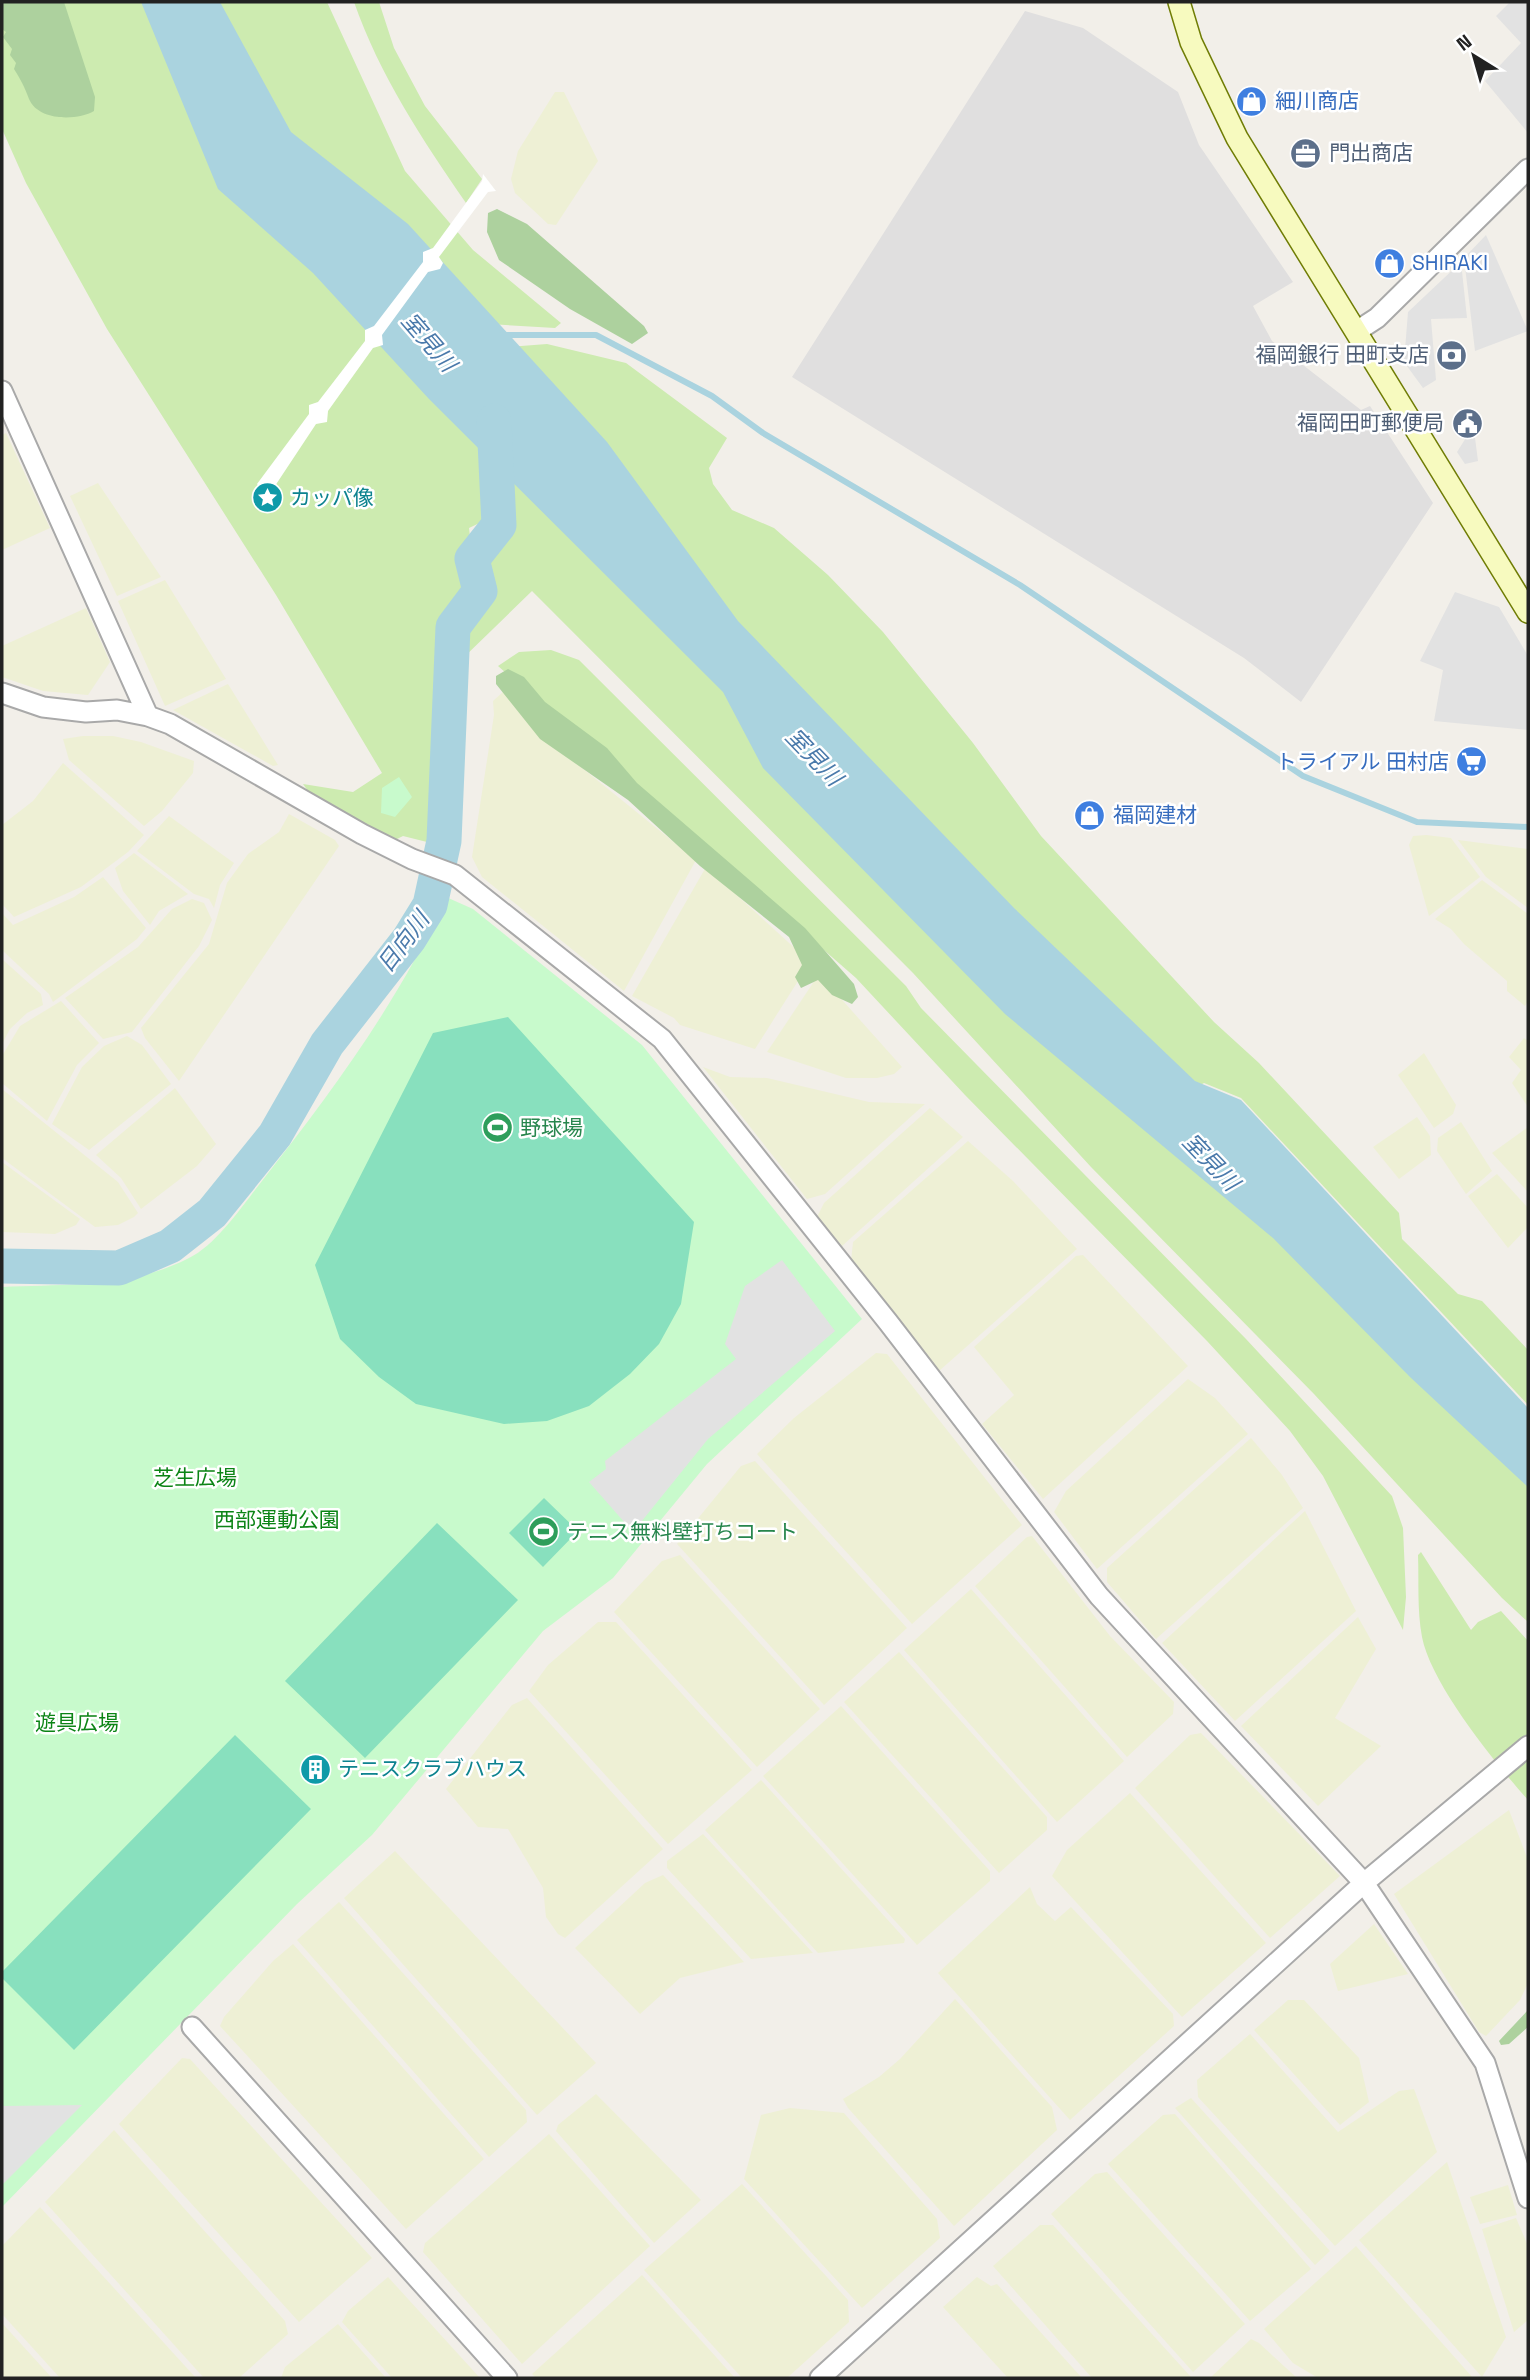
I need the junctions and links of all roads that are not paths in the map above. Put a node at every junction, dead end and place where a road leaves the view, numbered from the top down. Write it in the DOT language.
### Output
graph roads {
  1 [pos="1179,2"];
  2 [pos="1528,169"];
  3 [pos="1357,331"];
  4 [pos="2,391"];
  5 [pos="1528,612"];
  6 [pos="2,693"];
  7 [pos="148,716"];
  8 [pos="1528,1746"];
  9 [pos="1364,1884"];
  10 [pos="192,2027"];
  11 [pos="1528,2198"];
  12 [pos="507,2378"];
  13 [pos="820,2378"];
  1 -- 3 [label="main road"];
  2 -- 3 [label="street"];
  3 -- 5 [label="main road"];
  4 -- 7 [label="street"];
  6 -- 7 [label="street"];
  7 -- 9 [label="street"];
  8 -- 9 [label="street"];
  9 -- 11 [label="street"];
  9 -- 13 [label="street"];
  10 -- 12 [label="street"];
}
